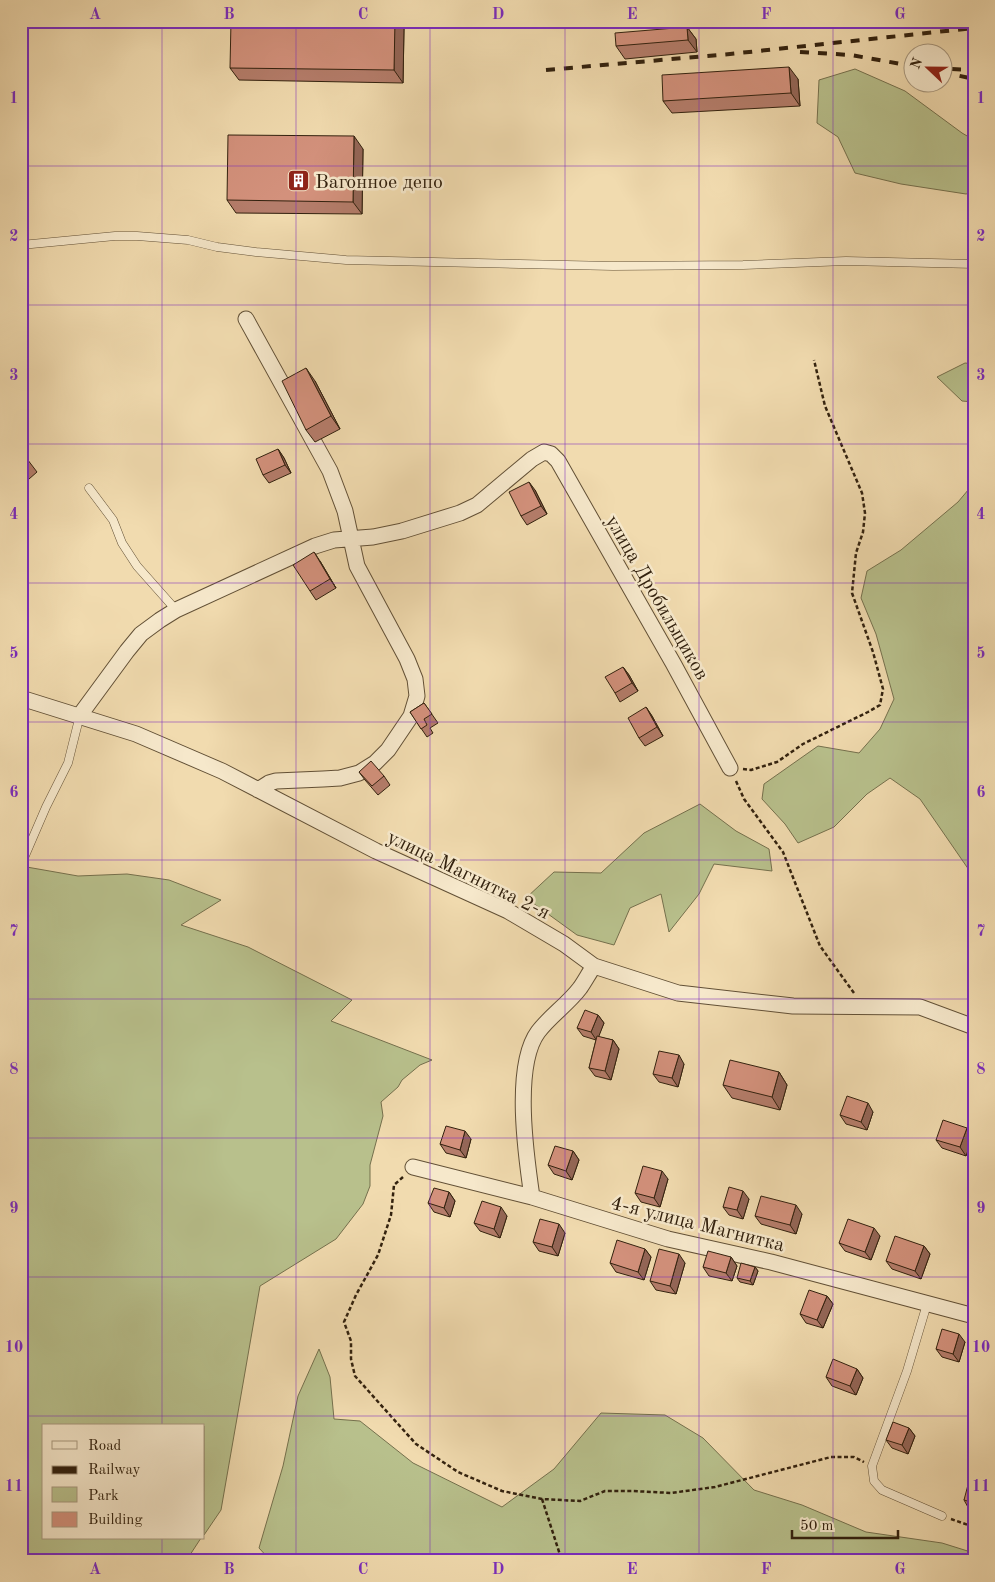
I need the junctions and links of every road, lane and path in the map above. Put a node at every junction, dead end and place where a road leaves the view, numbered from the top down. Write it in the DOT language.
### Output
graph roads {
  1 [pos="21,246"];
  2 [pos="974,264"];
  3 [pos="246,319"];
  4 [pos="814,360"];
  5 [pos="88,488"];
  6 [pos="351,538"];
  7 [pos="176,610"];
  8 [pos="21,698"];
  9 [pos="80,715"];
  10 [pos="730,768"];
  11 [pos="258,790"];
  12 [pos="21,864"];
  13 [pos="594,966"];
  14 [pos="864,1007"];
  15 [pos="974,1027"];
  16 [pos="413,1167"];
  17 [pos="532,1197"];
  18 [pos="927,1304"];
  19 [pos="974,1316"];
  20 [pos="872,1466"];
  21 [pos="542,1499"];
  22 [pos="942,1516"];
  23 [pos="974,1527"];
  24 [pos="562,1561"];
  1 -- 2 [label="lane"];
  3 -- 6 [label="street"];
  4 -- 10 [label="path"];
  5 -- 7 [label="lane"];
  6 -- 7 [label="street"];
  6 -- 10 [label="street, улица Дробильщиков"];
  6 -- 11 [label="street"];
  7 -- 9 [label="street"];
  8 -- 9 [label="street, улица Магнитка 2-я"];
  9 -- 11 [label="street, улица Магнитка 2-я"];
  9 -- 12 [label="lane"];
  10 -- 14 [label="path"];
  11 -- 13 [label="street, улица Магнитка 2-я"];
  13 -- 14 [label="street, улица Магнитка 2-я"];
  13 -- 17 [label="street"];
  14 -- 15 [label="street, улица Магнитка 2-я"];
  16 -- 17 [label="street, 4-я улица Магнитка"];
  16 -- 21 [label="path"];
  17 -- 18 [label="street, 4-я улица Магнитка"];
  18 -- 19 [label="street, 4-я улица Магнитка"];
  18 -- 20 [label="lane"];
  20 -- 21 [label="path"];
  20 -- 22 [label="lane"];
  21 -- 24 [label="path"];
  22 -- 23 [label="path"];
}
